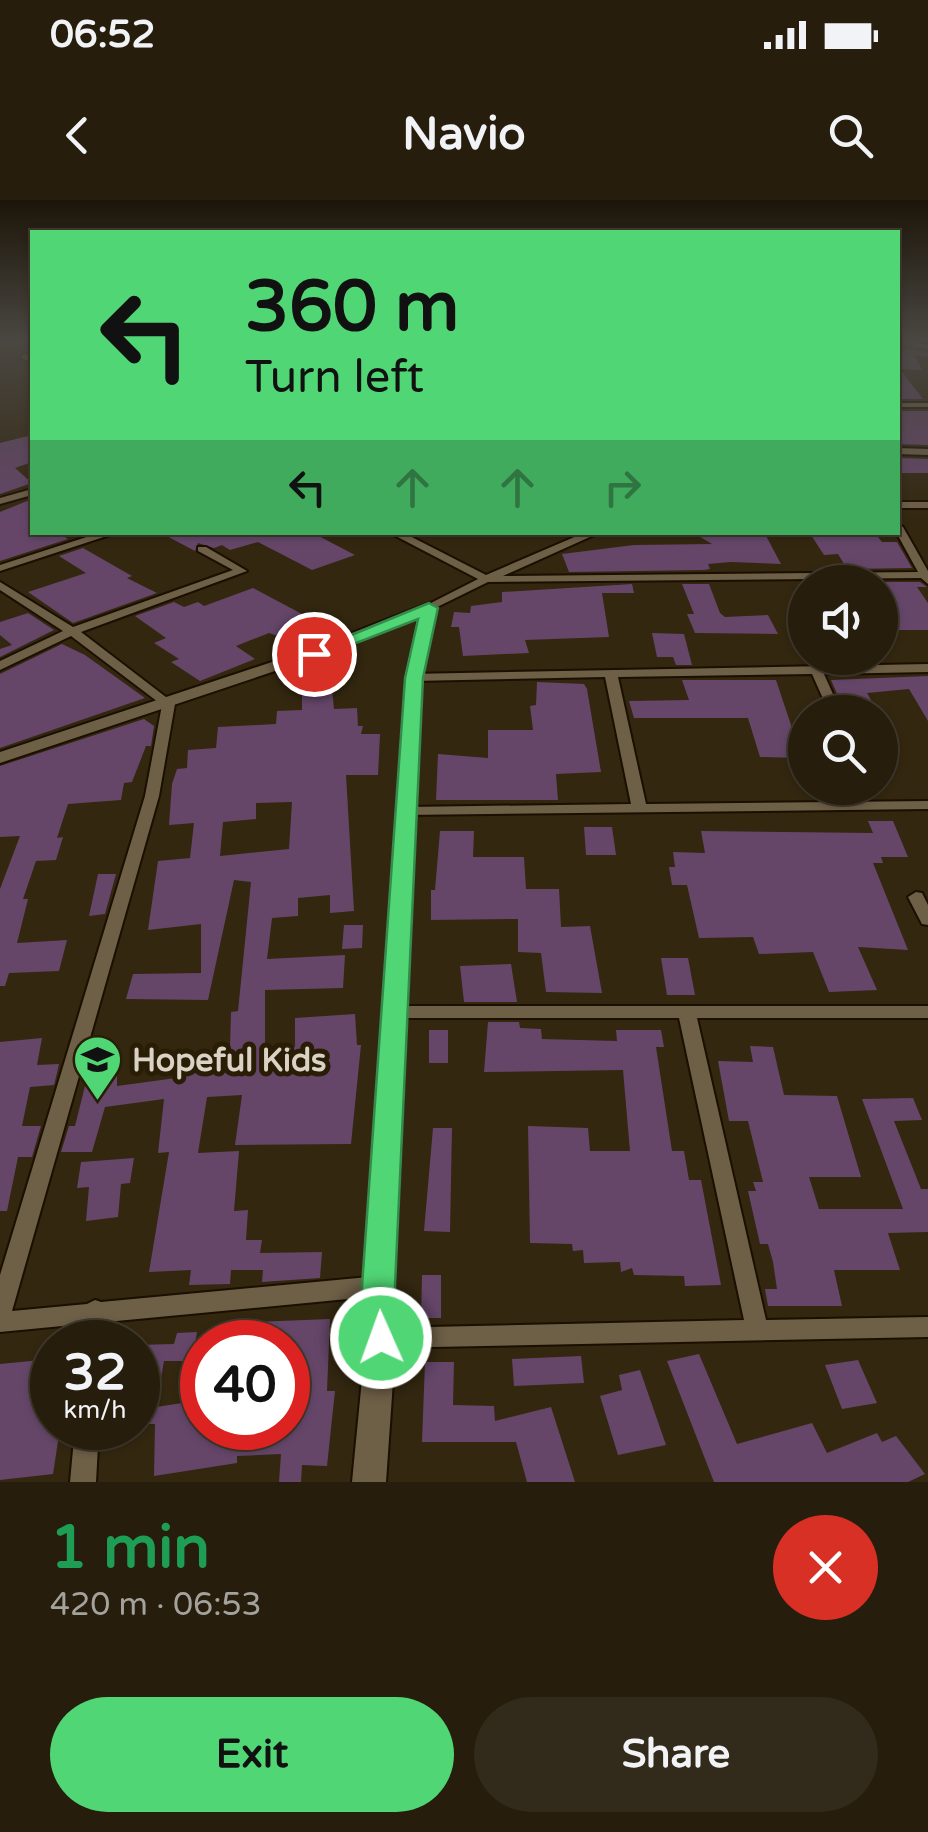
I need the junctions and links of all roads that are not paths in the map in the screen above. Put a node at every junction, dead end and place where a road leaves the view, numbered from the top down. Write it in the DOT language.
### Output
graph roads {
  1 [pos="900,405"];
  2 [pos="928,405"];
  3 [pos="900,451"];
  4 [pos="928,452"];
  5 [pos="30,493"];
  6 [pos="0,501"];
  7 [pos="900,505"];
  8 [pos="928,505"];
  9 [pos="900,531"];
  10 [pos="104,535"];
  11 [pos="399,535"];
  12 [pos="589,535"];
  13 [pos="202,548"];
  14 [pos="0,568"];
  15 [pos="926,578"];
  16 [pos="486,579"];
  17 [pos="0,585"];
  18 [pos="429,608"];
  19 [pos="72,631"];
  20 [pos="0,666"];
  21 [pos="928,668"];
  22 [pos="898,669"];
  23 [pos="788,671"];
  24 [pos="611,674"];
  25 [pos="414,678"];
  26 [pos="169,704"];
  27 [pos="0,758"];
  28 [pos="874,805"];
  29 [pos="898,805"];
  30 [pos="928,805"];
  31 [pos="639,807"];
  32 [pos="404,811"];
  33 [pos="916,896"];
  34 [pos="928,920"];
  35 [pos="393,1012"];
  36 [pos="928,1012"];
  37 [pos="687,1013"];
  38 [pos="379,1286"];
  39 [pos="95,1310"];
  40 [pos="0,1312"];
  41 [pos="94,1320"];
  42 [pos="0,1322"];
  43 [pos="928,1327"];
  44 [pos="757,1330"];
  45 [pos="381,1338"];
  46 [pos="85,1450"];
  47 [pos="83,1482"];
  48 [pos="368,1482"];
  1 -- 2 [label="street"];
  3 -- 4 [label="street"];
  5 -- 6 [label="street"];
  7 -- 8 [label="street"];
  9 -- 15 [label="street"];
  10 -- 14 [label="street"];
  11 -- 16 [label="street"];
  12 -- 16 [label="street"];
  13 -- 19 [label="street"];
  15 -- 16 [label="street"];
  16 -- 18 [label="street"];
  17 -- 19 [label="street"];
  18 -- 25 [label="street"];
  18 -- 26 [label="street"];
  19 -- 20 [label="street"];
  19 -- 26 [label="street"];
  21 -- 22 [label="street"];
  23 -- 24 [label="street"];
  24 -- 25 [label="street"];
  24 -- 31 [label="street"];
  25 -- 32 [label="street"];
  26 -- 27 [label="street"];
  26 -- 40 [label="street"];
  28 -- 31 [label="street"];
  29 -- 30 [label="street"];
  31 -- 32 [label="street"];
  32 -- 35 [label="street"];
  33 -- 34 [label="street"];
  35 -- 37 [label="street"];
  35 -- 38 [label="street"];
  36 -- 37 [label="street"];
  37 -- 44 [label="street"];
  38 -- 39 [label="street"];
  38 -- 45 [label="street"];
  39 -- 41 [label="street"];
  39 -- 42 [label="street"];
  43 -- 44 [label="street"];
  44 -- 45 [label="street"];
  45 -- 48 [label="street"];
  46 -- 47 [label="street"];
}
